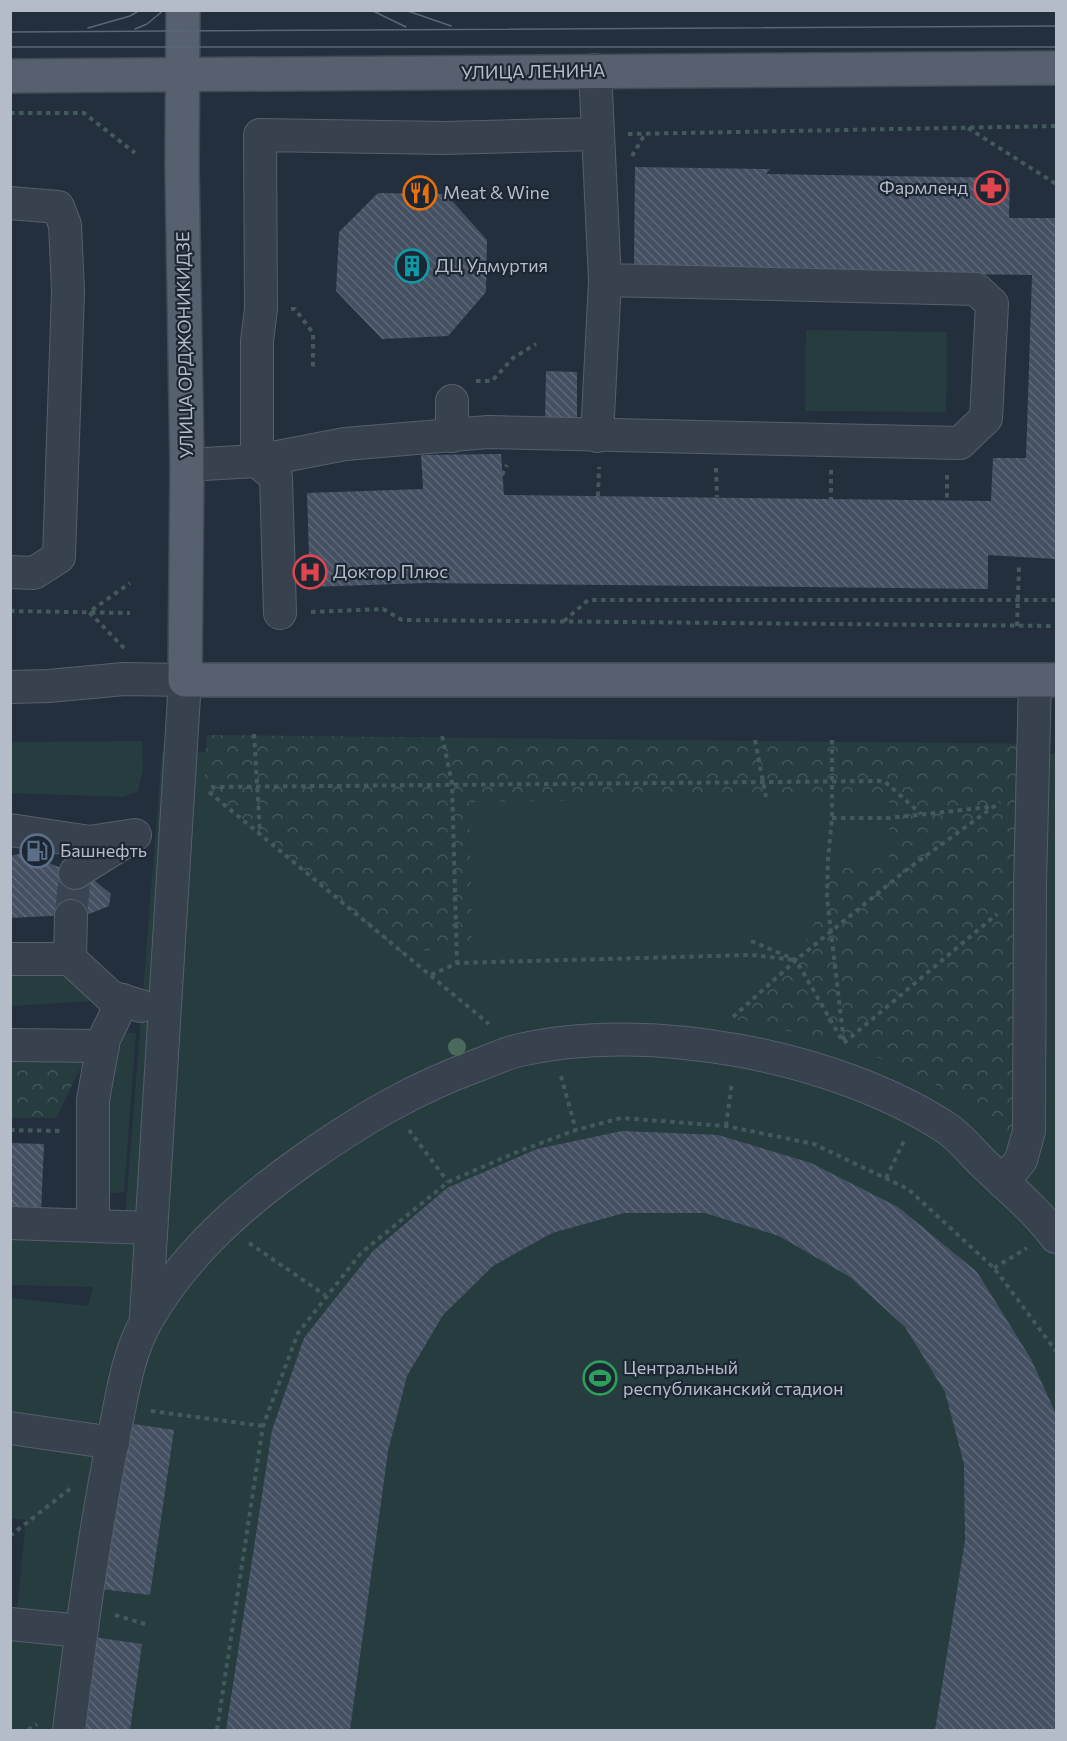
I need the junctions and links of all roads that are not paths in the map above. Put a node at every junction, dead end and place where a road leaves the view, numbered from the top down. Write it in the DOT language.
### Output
graph roads {
  1 [pos="183,10"];
  2 [pos="1056,68"];
  3 [pos="595,70"];
  4 [pos="182,75"];
  5 [pos="10,76"];
  6 [pos="598,134"];
  7 [pos="10,203"];
  8 [pos="605,280"];
  9 [pos="462,391"];
  10 [pos="452,436"];
  11 [pos="598,449"];
  12 [pos="257,461"];
  13 [pos="187,465"];
  14 [pos="10,572"];
  15 [pos="280,613"];
  16 [pos="185,680"];
  17 [pos="1046,680"];
  18 [pos="10,687"];
  19 [pos="177,806"];
  20 [pos="10,830"];
  21 [pos="135,835"];
  22 [pos="75,873"];
  23 [pos="71,916"];
  24 [pos="10,959"];
  25 [pos="70,959"];
  26 [pos="123,1000"];
  27 [pos="164,1013"];
  28 [pos="10,1045"];
  29 [pos="103,1046"];
  30 [pos="1044,1070"];
  31 [pos="1003,1182"];
  32 [pos="10,1223"];
  33 [pos="93,1226"];
  34 [pos="151,1228"];
  35 [pos="1045,1240"];
  36 [pos="146,1322"];
  37 [pos="10,1428"];
  38 [pos="113,1443"];
  39 [pos="10,1624"];
  40 [pos="81,1631"];
  41 [pos="69,1731"];
  1 -- 4 [label="main road, УЛИЦА ОРДЖОНИКИДЗЕ"];
  2 -- 3 [label="main road, УЛИЦА ЛЕНИНА"];
  3 -- 4 [label="main road, УЛИЦА ЛЕНИНА"];
  3 -- 6 [label="street"];
  4 -- 5 [label="main road, УЛИЦА ЛЕНИНА"];
  4 -- 13 [label="main road, УЛИЦА ОРДЖОНИКИДЗЕ"];
  6 -- 8 [label="street"];
  6 -- 12 [label="street"];
  7 -- 14 [label="street"];
  8 -- 11 [label="street"];
  8 -- 11 [label="street"];
  9 -- 10 [label="street"];
  10 -- 11 [label="street"];
  10 -- 12 [label="street"];
  12 -- 13 [label="street"];
  12 -- 15 [label="street"];
  13 -- 16 [label="main road, УЛИЦА ОРДЖОНИКИДЗЕ"];
  16 -- 17 [label="main road"];
  16 -- 18 [label="street"];
  16 -- 19 [label="street"];
  17 -- 30 [label="street"];
  19 -- 21 [label="street"];
  19 -- 27 [label="street"];
  20 -- 21 [label="street"];
  21 -- 22 [label="street"];
  23 -- 25 [label="street"];
  24 -- 25 [label="street"];
  25 -- 26 [label="street"];
  26 -- 27 [label="street"];
  26 -- 29 [label="street"];
  27 -- 34 [label="street"];
  28 -- 29 [label="street"];
  29 -- 33 [label="street"];
  30 -- 31 [label="street"];
  31 -- 35 [label="street"];
  31 -- 36 [label="street"];
  32 -- 33 [label="street"];
  33 -- 34 [label="street"];
  34 -- 36 [label="street"];
  36 -- 38 [label="street"];
  37 -- 38 [label="street"];
  38 -- 40 [label="street"];
  39 -- 40 [label="street"];
  40 -- 41 [label="street"];
}
